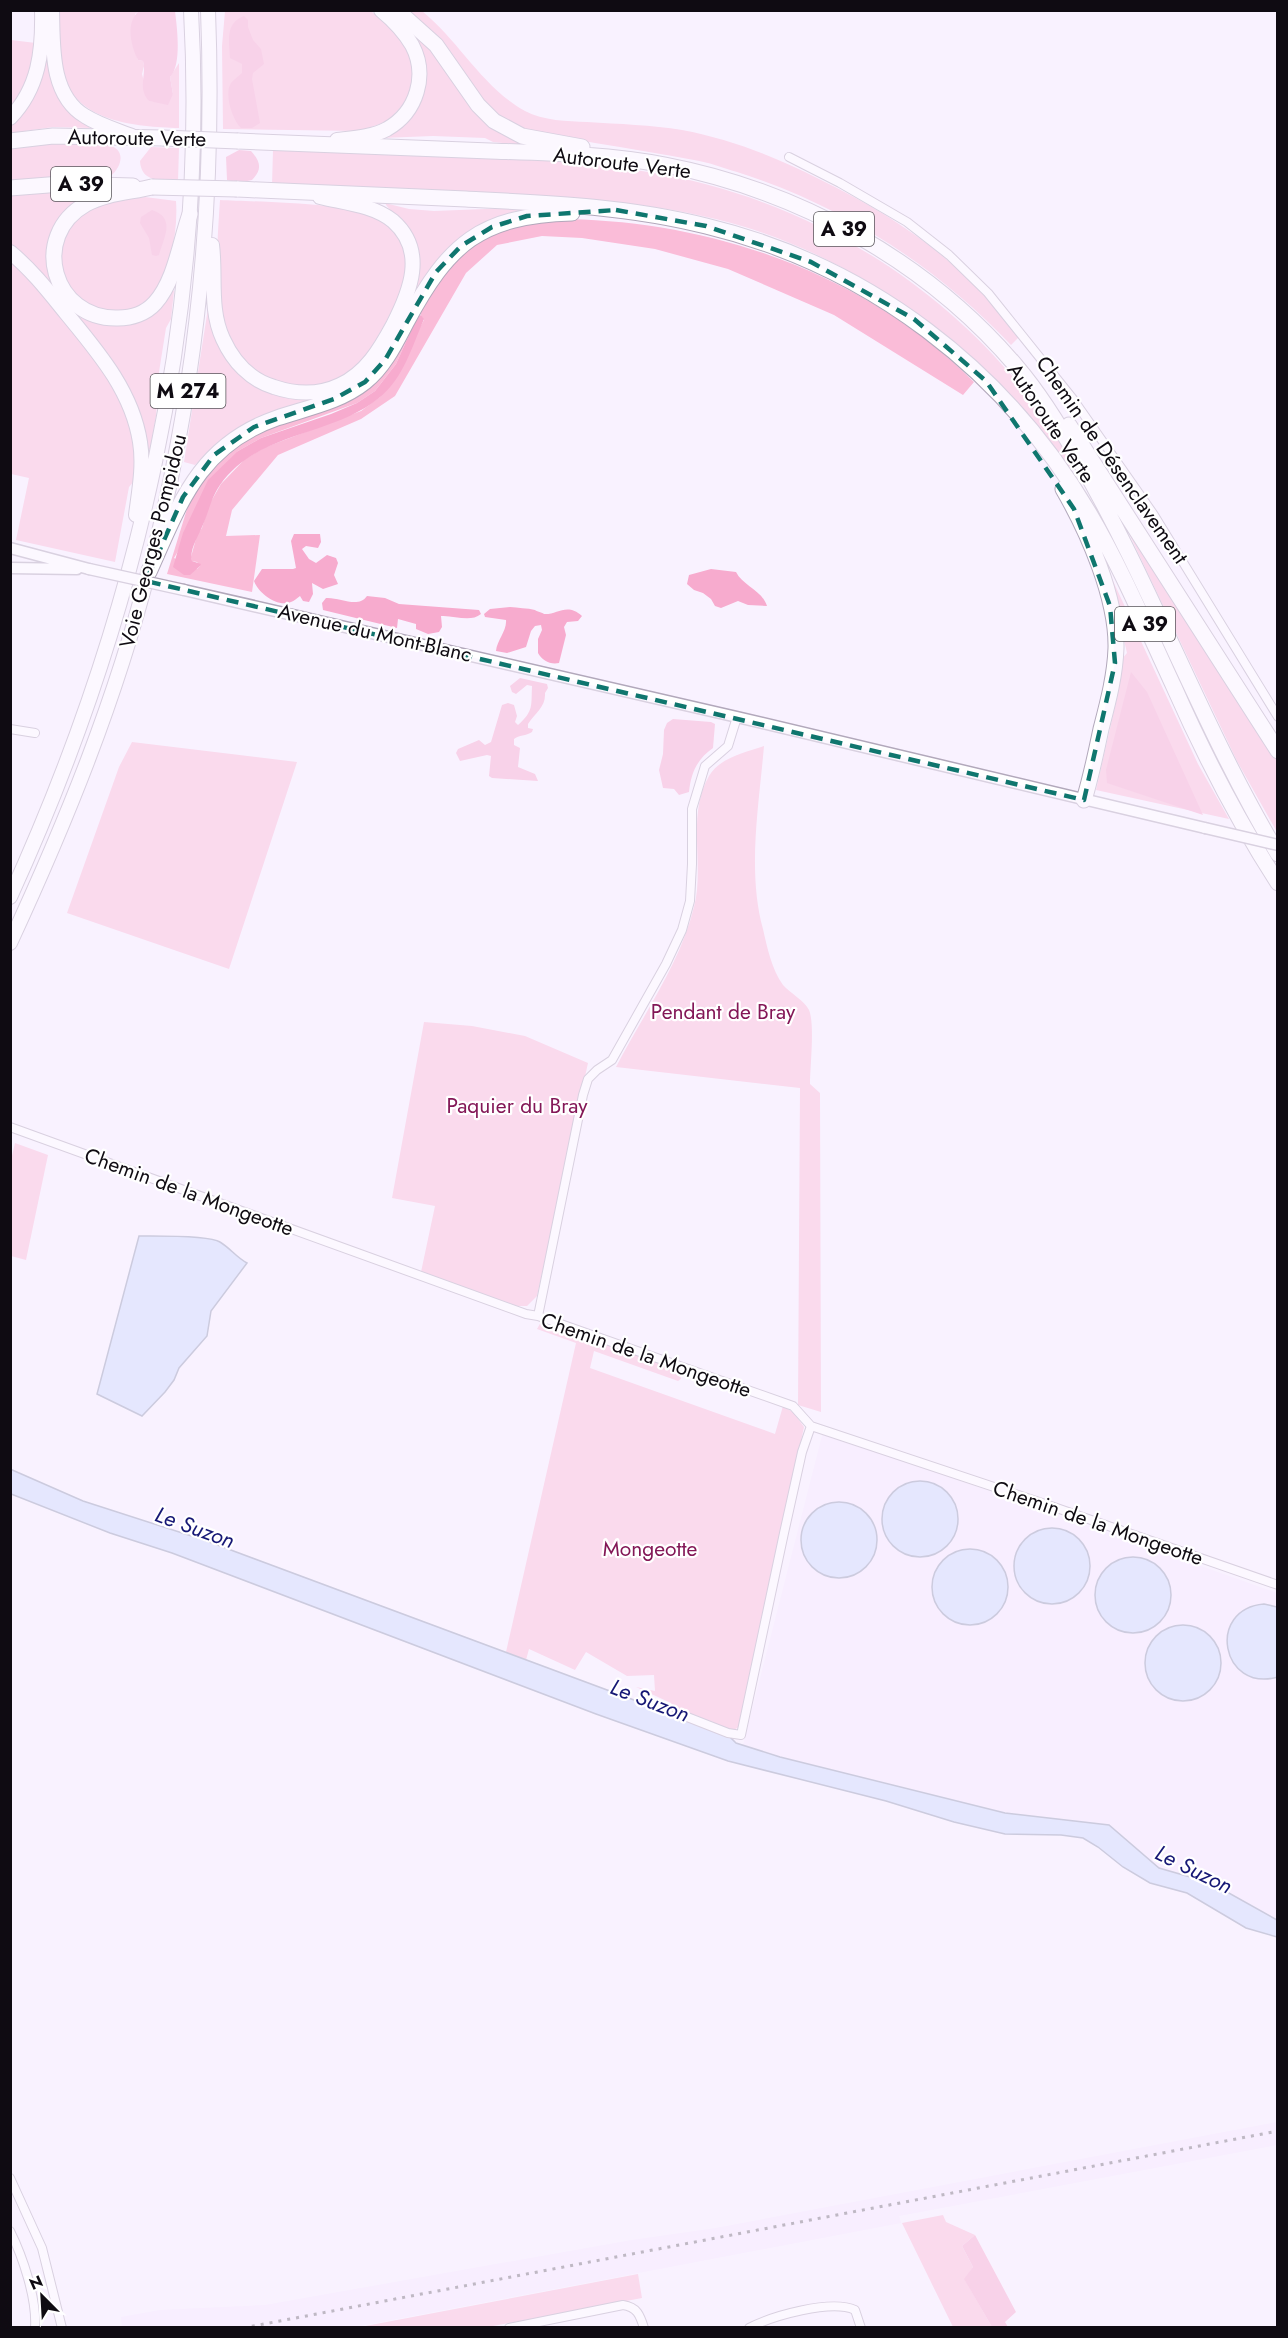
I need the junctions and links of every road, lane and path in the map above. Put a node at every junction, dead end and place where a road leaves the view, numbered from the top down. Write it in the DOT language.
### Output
graph roads {
  1 [pos="42,10"];
  2 [pos="52,10"];
  3 [pos="191,10"];
  4 [pos="208,10"];
  5 [pos="218,10"];
  6 [pos="381,10"];
  7 [pos="397,10"];
  8 [pos="210,57"];
  9 [pos="10,118"];
  10 [pos="137,138"];
  11 [pos="10,141"];
  12 [pos="314,144"];
  13 [pos="789,157"];
  14 [pos="633,160"];
  15 [pos="152,187"];
  16 [pos="10,188"];
  17 [pos="298,192"];
  18 [pos="207,206"];
  19 [pos="616,210"];
  20 [pos="190,214"];
  21 [pos="10,252"];
  22 [pos="1017,367"];
  23 [pos="986,381"];
  24 [pos="10,548"];
  25 [pos="10,568"];
  26 [pos="89,569"];
  27 [pos="149,572"];
  28 [pos="128,574"];
  29 [pos="737,717"];
  30 [pos="1278,717"];
  31 [pos="10,729"];
  32 [pos="36,733"];
  33 [pos="1278,751"];
  34 [pos="1084,800"];
  35 [pos="1278,845"];
  36 [pos="1278,854"];
  37 [pos="1278,883"];
  38 [pos="10,897"];
  39 [pos="10,943"];
  40 [pos="10,1127"];
  41 [pos="538,1316"];
  42 [pos="811,1426"];
  43 [pos="1278,1585"];
  44 [pos="677,1713"];
  45 [pos="10,2178"];
  46 [pos="10,2231"];
  47 [pos="35,2328"];
  48 [pos="63,2328"];
  49 [pos="509,2328"];
  50 [pos="644,2328"];
  51 [pos="749,2328"];
  52 [pos="861,2328"];
  1 -- 9 [label="highway"];
  2 -- 10 [label="highway"];
  3 -- 20 [label="highway, Voie Georges Pompidou / M 274"];
  4 -- 8 [label="highway, Voie Georges Pompidou / M 274"];
  5 -- 8 [label="highway"];
  6 -- 12 [label="highway"];
  7 -- 14 [label="highway"];
  8 -- 18 [label="highway, Voie Georges Pompidou / M 274"];
  10 -- 11 [label="highway, Autoroute Verte / A 39"];
  10 -- 12 [label="highway, Autoroute Verte / A 39, bridge"];
  12 -- 14 [label="highway, Autoroute Verte / A 39"];
  13 -- 30 [label="street, Chemin de Désenclavement"];
  14 -- 22 [label="highway, Autoroute Verte / A 39"];
  15 -- 16 [label="highway, Autoroute Verte / A 39"];
  15 -- 17 [label="highway, Autoroute Verte / A 39, bridge"];
  15 -- 20 [label="highway"];
  17 -- 18 [label="highway"];
  17 -- 19 [label="highway, Autoroute Verte / A 39"];
  18 -- 27 [label="highway, Voie Georges Pompidou / M 274"];
  19 -- 23 [label="highway, Autoroute Verte / A 39"];
  19 -- 27 [label="highway"];
  20 -- 28 [label="highway, Voie Georges Pompidou / M 274"];
  21 -- 28 [label="highway"];
  22 -- 33 [label="highway"];
  22 -- 36 [label="highway, Autoroute Verte / A 39"];
  23 -- 34 [label="highway"];
  23 -- 37 [label="highway, Autoroute Verte / A 39"];
  24 -- 26 [label="main road"];
  25 -- 26 [label="main road, Avenue du Mont-Blanc"];
  26 -- 29 [label="main road, Avenue du Mont-Blanc, bridge"];
  27 -- 39 [label="highway, Voie Georges Pompidou / M 274"];
  28 -- 38 [label="highway, Voie Georges Pompidou / M 274"];
  29 -- 34 [label="main road, Avenue du Mont-Blanc"];
  29 -- 41 [label="street"];
  31 -- 32 [label="street"];
  34 -- 35 [label="main road, Avenue du Mont-Blanc, bridge"];
  40 -- 41 [label="street, Chemin de la Mongeotte"];
  41 -- 42 [label="street, Chemin de la Mongeotte"];
  42 -- 43 [label="street, Chemin de la Mongeotte"];
  42 -- 44 [label="street"];
  45 -- 48 [label="street"];
  46 -- 47 [label="street"];
  49 -- 50 [label="street"];
  51 -- 52 [label="street"];
}
